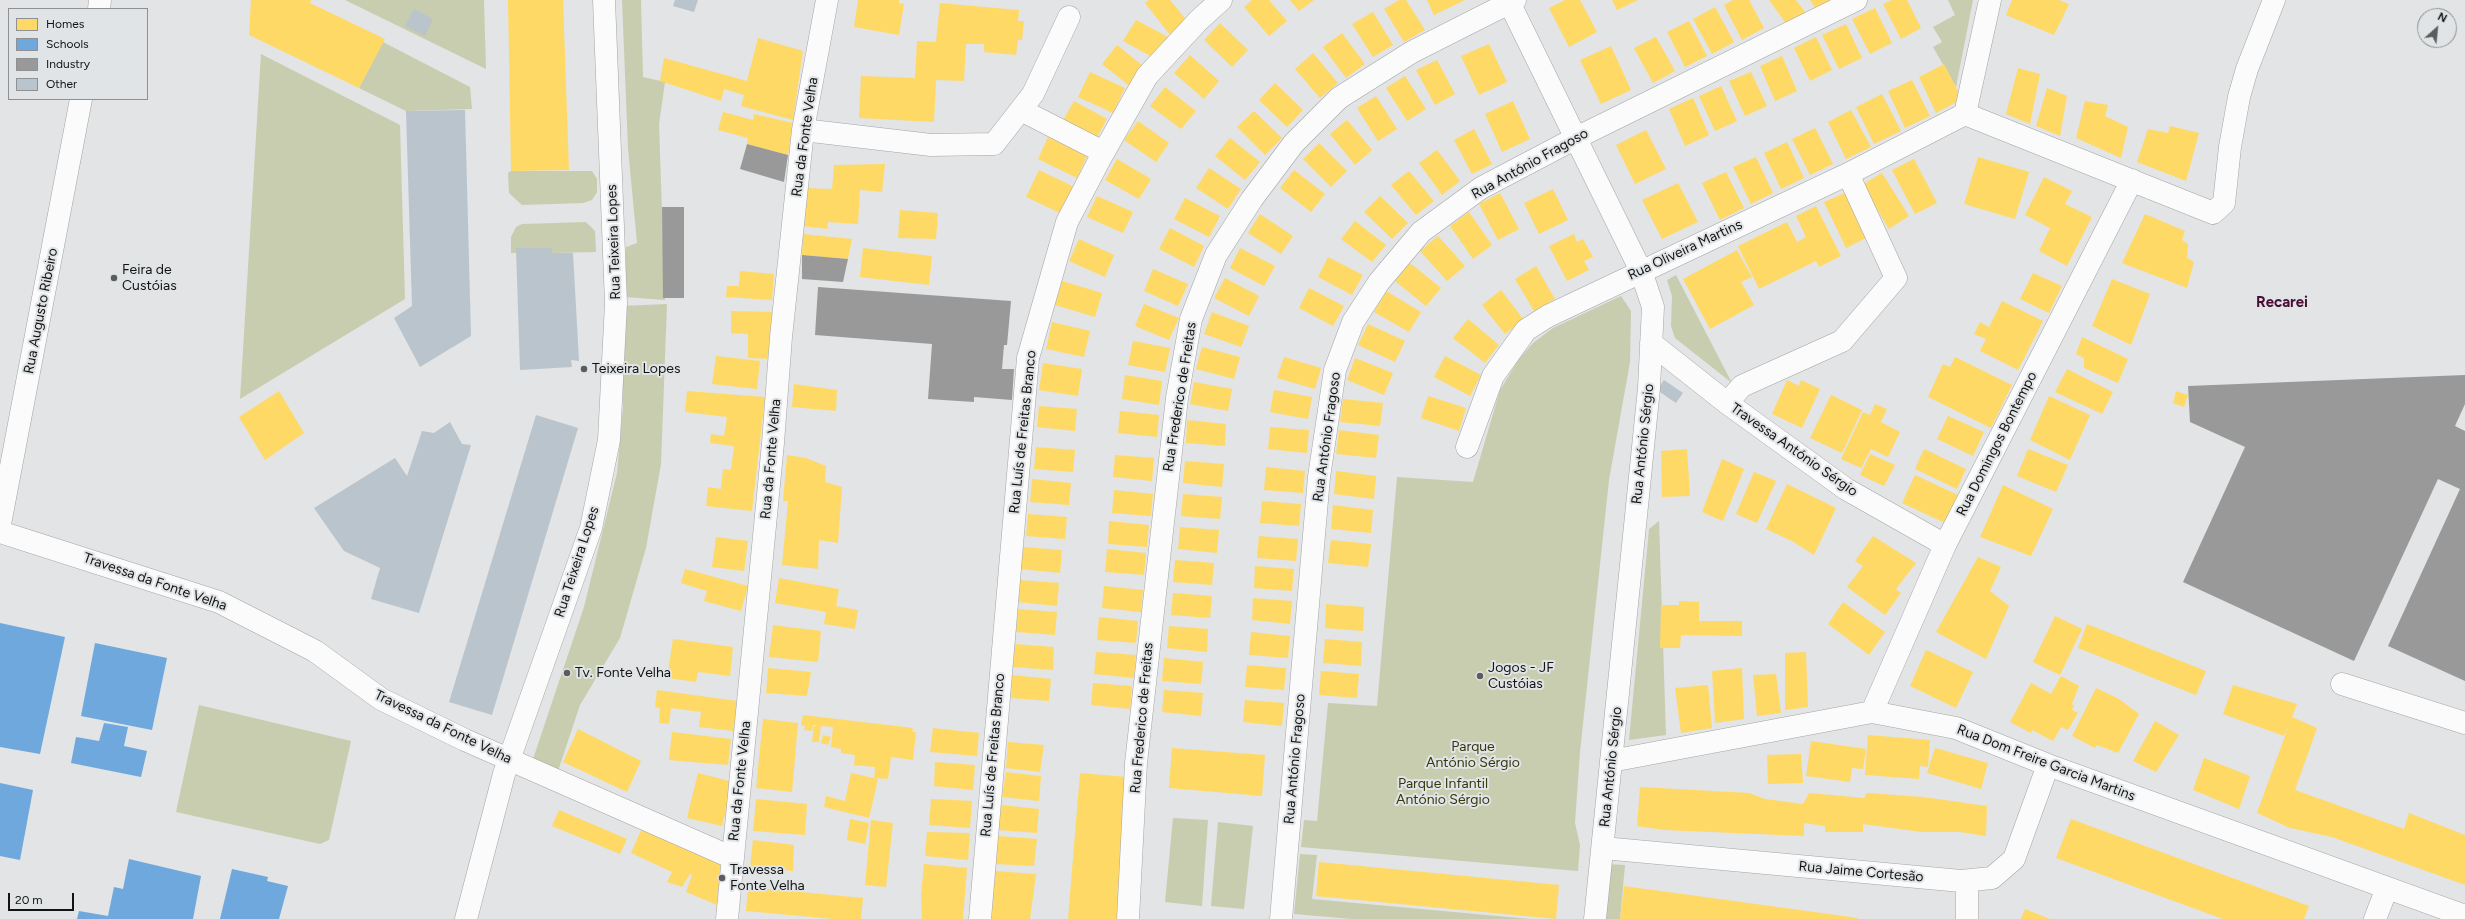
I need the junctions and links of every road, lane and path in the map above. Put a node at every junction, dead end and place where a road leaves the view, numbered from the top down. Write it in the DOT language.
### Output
graph roads {
  1 [pos="604,0"];
  2 [pos="827,0"];
  3 [pos="1221,0"];
  4 [pos="1856,0"];
  5 [pos="1990,0"];
  6 [pos="2274,0"];
  7 [pos="1511,1"];
  8 [pos="1068,17"];
  9 [pos="81,100"];
  10 [pos="1021,110"];
  11 [pos="1965,114"];
  12 [pos="803,130"];
  13 [pos="1576,138"];
  14 [pos="1103,152"];
  15 [pos="1848,174"];
  16 [pos="2132,180"];
  17 [pos="1641,271"];
  18 [pos="1651,344"];
  19 [pos="1727,403"];
  20 [pos="1467,447"];
  21 [pos="0,524"];
  22 [pos="0,532"];
  23 [pos="1945,545"];
  24 [pos="2342,684"];
  25 [pos="1872,712"];
  26 [pos="2465,723"];
  27 [pos="509,760"];
  28 [pos="1611,761"];
  29 [pos="2048,765"];
  30 [pos="1603,848"];
  31 [pos="733,858"];
  32 [pos="1967,881"];
  33 [pos="2387,888"];
  34 [pos="2465,916"];
  35 [pos="466,919"];
  36 [pos="727,919"];
  37 [pos="980,919"];
  38 [pos="1128,919"];
  39 [pos="1281,919"];
  40 [pos="1595,919"];
  41 [pos="1967,919"];
  42 [pos="2376,919"];
  1 -- 27 [label="street, Rua Teixeira Lopes"];
  2 -- 12 [label="street, Rua da Fonte Velha"];
  3 -- 14 [label="street, Rua Luís de Freitas Branco"];
  4 -- 13 [label="street, Rua António Fragoso"];
  5 -- 11 [label="street"];
  6 -- 16 [label="street"];
  7 -- 13 [label="street, Rua António Sérgio"];
  7 -- 38 [label="street, Rua Frederico de Freitas"];
  8 -- 10 [label="street"];
  9 -- 21 [label="street, Rua Augusto Ribeiro"];
  10 -- 12 [label="street"];
  10 -- 14 [label="street"];
  11 -- 15 [label="street, Rua Oliveira Martins"];
  11 -- 16 [label="street"];
  12 -- 31 [label="street, Rua da Fonte Velha"];
  13 -- 17 [label="street, Rua António Sérgio"];
  13 -- 39 [label="street, Rua António Fragoso"];
  14 -- 37 [label="street, Rua Luís de Freitas Branco"];
  15 -- 17 [label="street, Rua Oliveira Martins"];
  15 -- 19 [label="street"];
  16 -- 23 [label="street, Rua Domingos Bontempo"];
  17 -- 18 [label="street, Rua António Sérgio"];
  17 -- 20 [label="street, Rua Oliveira Martins"];
  18 -- 19 [label="street, Travessa António Sérgio"];
  18 -- 28 [label="street, Rua António Sérgio"];
  19 -- 23 [label="street, Travessa António Sérgio"];
  22 -- 27 [label="street, Travessa da Fonte Velha"];
  23 -- 25 [label="street, Rua Domingos Bontempo"];
  24 -- 26 [label="street"];
  25 -- 28 [label="street, Rua Dom Freire Garcia Martins"];
  25 -- 29 [label="street, Rua Dom Freire Garcia Martins"];
  27 -- 31 [label="street, Travessa da Fonte Velha"];
  27 -- 35 [label="street, Rua Teixeira Lopes"];
  28 -- 30 [label="street, Rua António Sérgio"];
  29 -- 32 [label="street, Rua Jaime Cortesão"];
  29 -- 33 [label="street, Rua Dom Freire Garcia Martins"];
  30 -- 32 [label="street, Rua Jaime Cortesão"];
  30 -- 40 [label="street, Rua António Sérgio"];
  31 -- 36 [label="street, Rua da Fonte Velha"];
  32 -- 41 [label="street"];
  33 -- 34 [label="street, Rua Dom Freire Garcia Martins"];
  33 -- 42 [label="street"];
}
